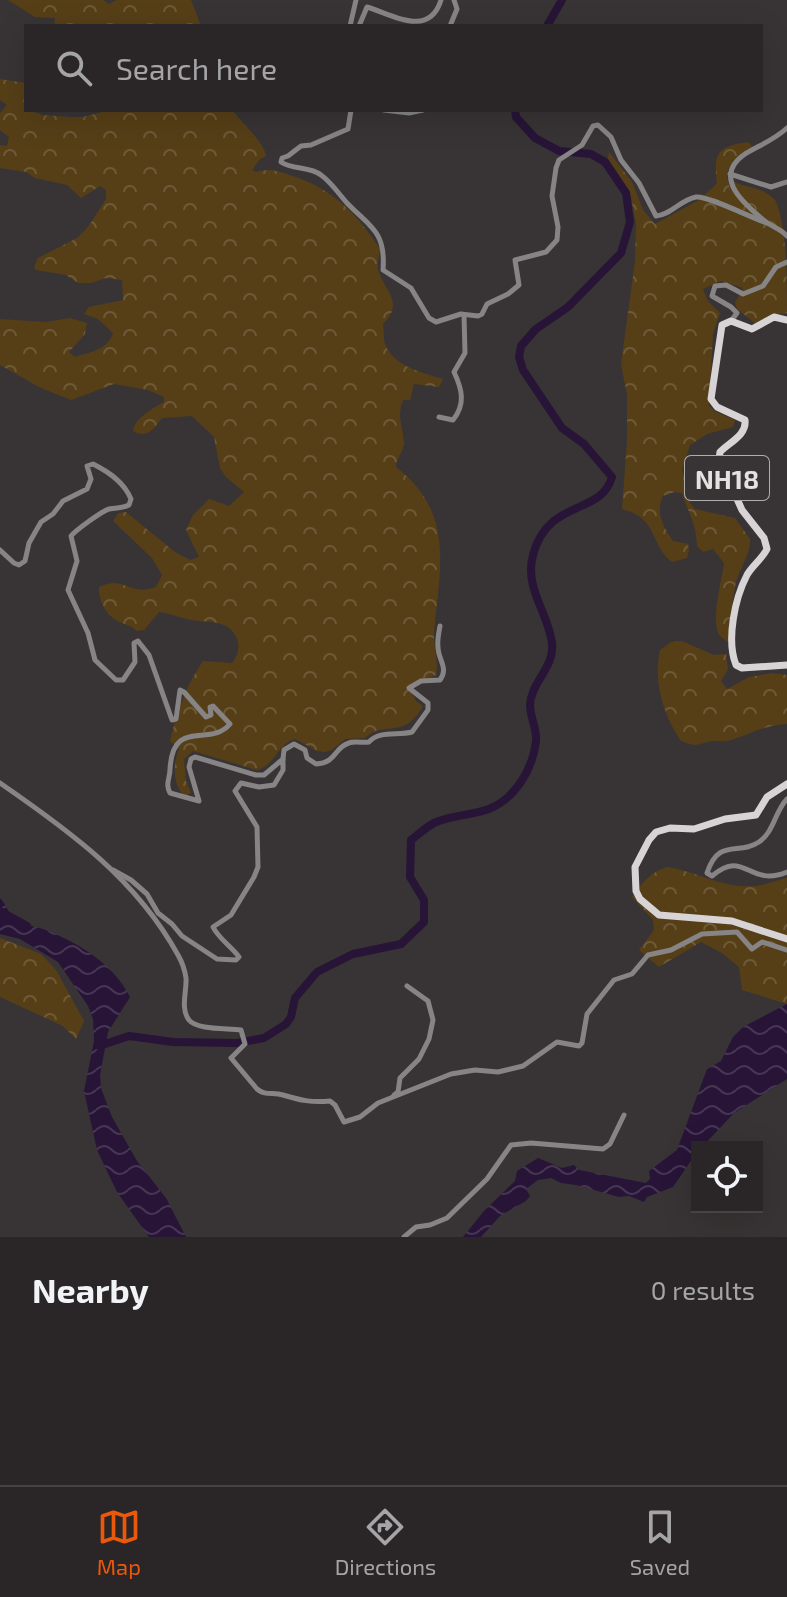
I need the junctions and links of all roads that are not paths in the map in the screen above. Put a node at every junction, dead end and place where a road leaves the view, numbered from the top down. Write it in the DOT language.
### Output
graph roads {
  1 [pos="356,0"];
  2 [pos="441,0"];
  3 [pos="454,0"];
  4 [pos="350,24"];
  5 [pos="360,24"];
  6 [pos="451,24"];
  7 [pos="351,112"];
  8 [pos="787,128"];
  9 [pos="729,174"];
  10 [pos="787,182"];
  11 [pos="767,223"];
  12 [pos="787,236"];
  13 [pos="787,262"];
  14 [pos="464,315"];
  15 [pos="787,320"];
  16 [pos="731,321"];
  17 [pos="439,417"];
  18 [pos="0,550"];
  19 [pos="440,626"];
  20 [pos="787,665"];
  21 [pos="283,759"];
  22 [pos="0,783"];
  23 [pos="787,784"];
  24 [pos="787,799"];
  25 [pos="113,870"];
  26 [pos="787,872"];
  27 [pos="787,939"];
  28 [pos="787,950"];
  29 [pos="407,986"];
  30 [pos="384,1101"];
  31 [pos="624,1115"];
  32 [pos="404,1237"];
  1 -- 4 [label="street"];
  2 -- 5 [label="street"];
  3 -- 6 [label="street"];
  7 -- 14 [label="street"];
  8 -- 9 [label="street"];
  9 -- 10 [label="street"];
  9 -- 11 [label="street"];
  11 -- 12 [label="street"];
  11 -- 14 [label="street"];
  13 -- 16 [label="street"];
  14 -- 17 [label="street"];
  15 -- 16 [label="main road"];
  16 -- 20 [label="main road, NH18"];
  18 -- 21 [label="street"];
  19 -- 21 [label="street"];
  21 -- 25 [label="street"];
  22 -- 25 [label="street"];
  23 -- 27 [label="main road"];
  24 -- 26 [label="street"];
  25 -- 30 [label="street"];
  28 -- 30 [label="street"];
  29 -- 30 [label="street"];
  31 -- 32 [label="street"];
}
